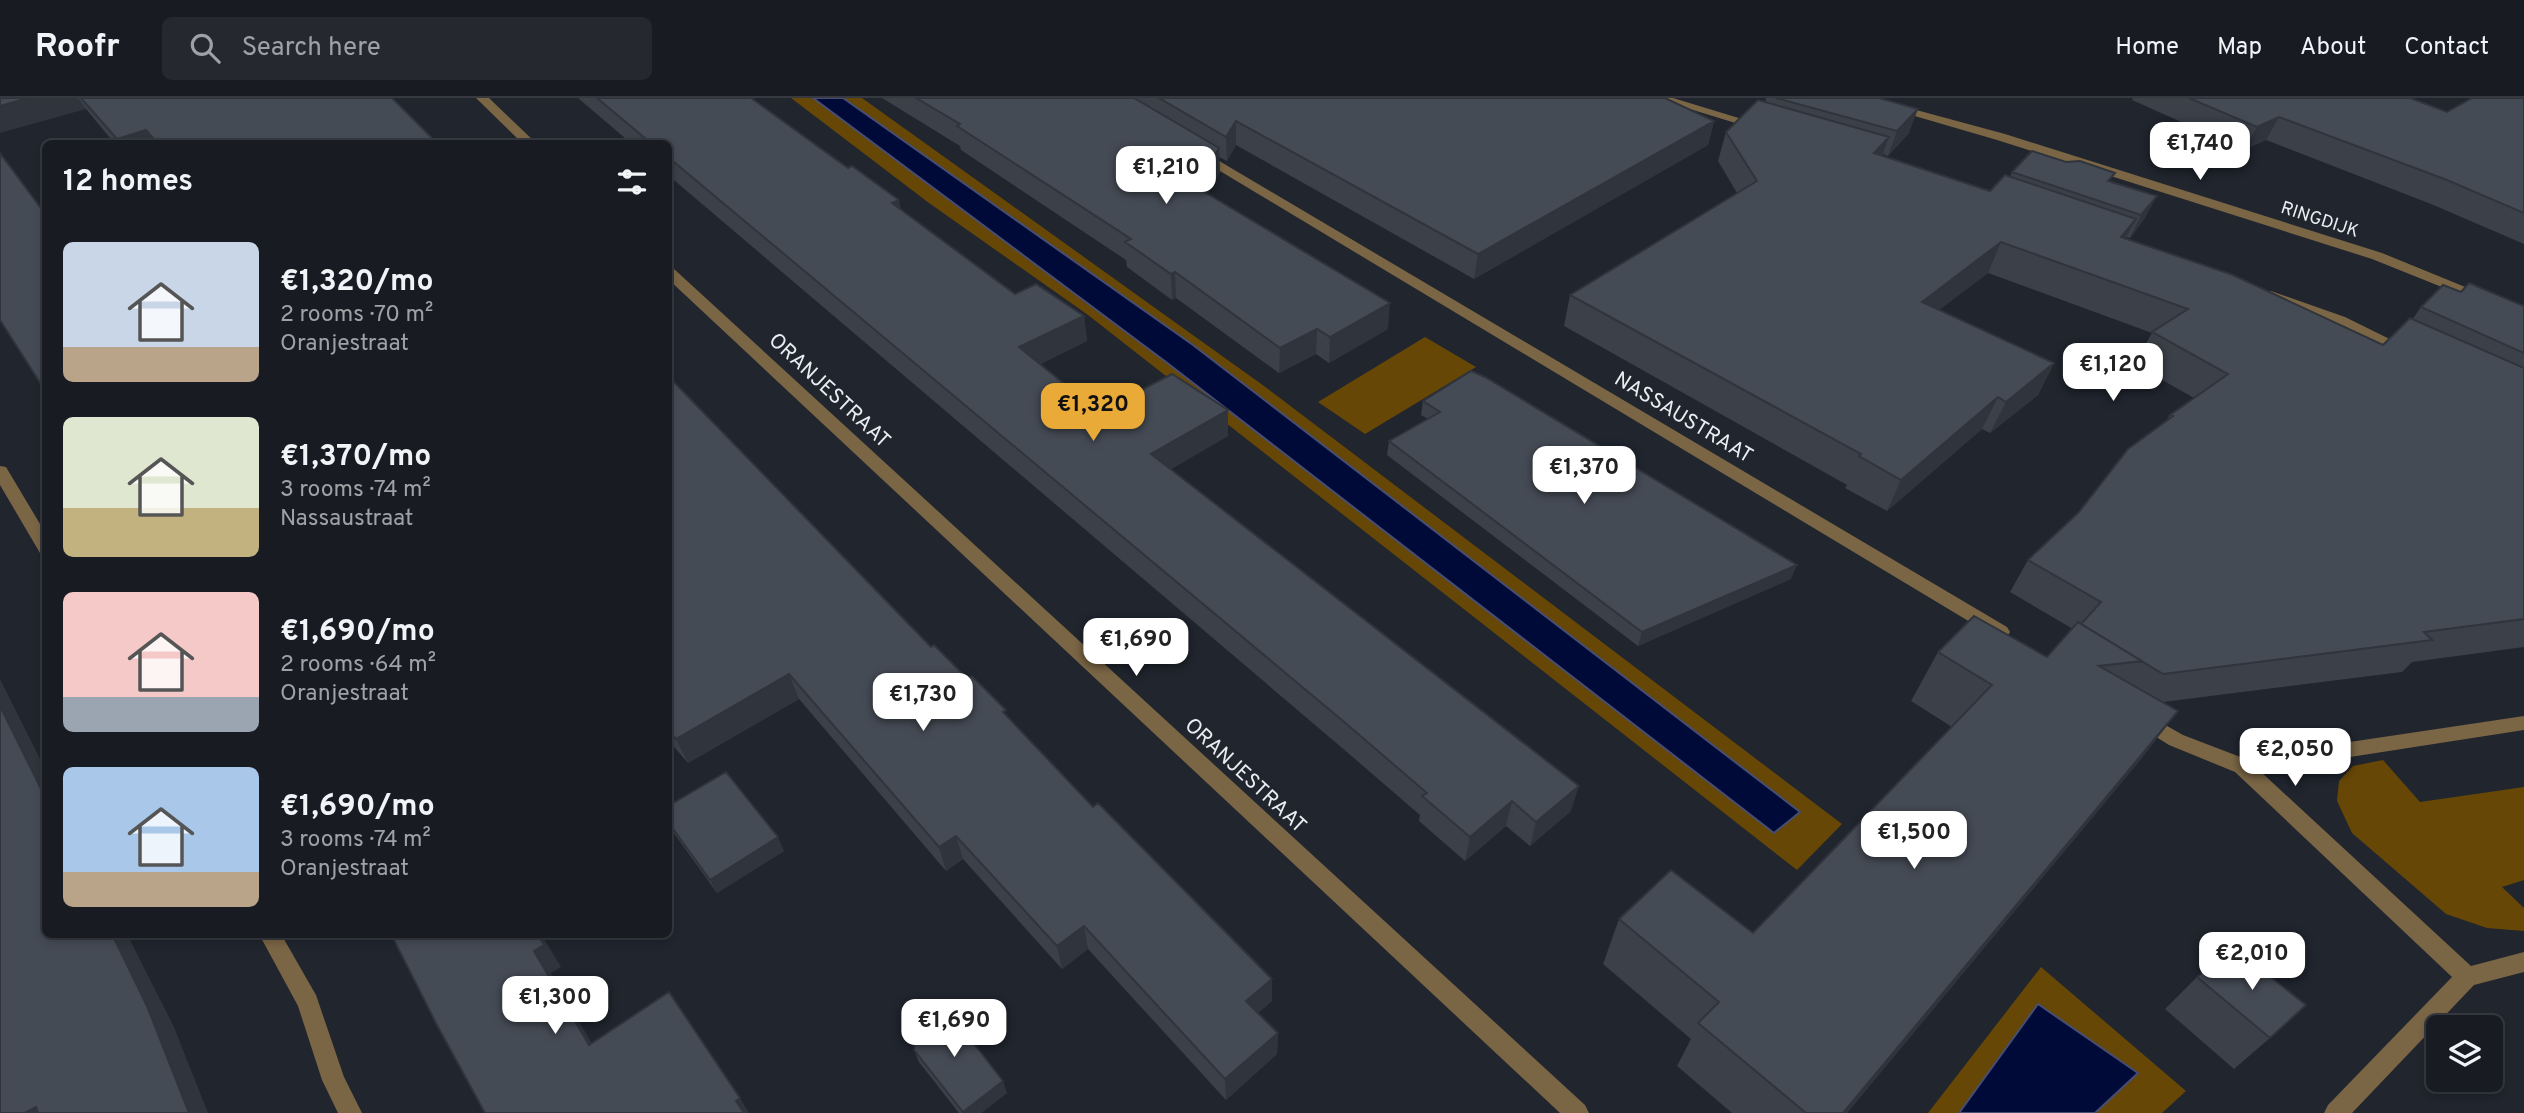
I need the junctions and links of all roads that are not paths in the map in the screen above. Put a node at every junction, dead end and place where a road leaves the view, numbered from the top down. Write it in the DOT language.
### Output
graph roads {
  1 [pos="482,98"];
  2 [pos="1660,98"];
  3 [pos="1858,98"];
  4 [pos="1768,128"];
  5 [pos="527,140"];
  6 [pos="1189,147"];
  7 [pos="672,275"];
  8 [pos="2252,288"];
  9 [pos="2524,316"];
  10 [pos="2423,358"];
  11 [pos="0,471"];
  12 [pos="42,542"];
  13 [pos="2014,640"];
  14 [pos="2130,711"];
  15 [pos="2524,723"];
  16 [pos="2242,766"];
  17 [pos="271,938"];
  18 [pos="2524,962"];
  19 [pos="2467,977"];
  20 [pos="350,1113"];
  21 [pos="1577,1113"];
  22 [pos="2336,1113"];
  1 -- 5 [label="street"];
  2 -- 4 [label="street"];
  3 -- 9 [label="street, RINGDIJK"];
  6 -- 13 [label="street, NASSAUSTRAAT"];
  7 -- 21 [label="street, ORANJESTRAAT"];
  8 -- 10 [label="street"];
  11 -- 12 [label="street"];
  14 -- 16 [label="street"];
  15 -- 16 [label="street"];
  16 -- 19 [label="street"];
  17 -- 20 [label="street"];
  18 -- 19 [label="street"];
  19 -- 22 [label="street"];
}
